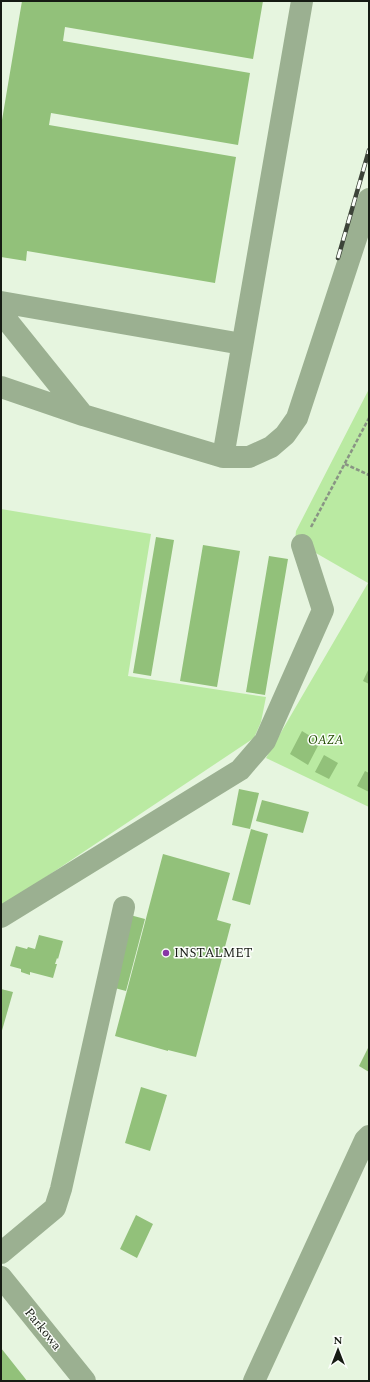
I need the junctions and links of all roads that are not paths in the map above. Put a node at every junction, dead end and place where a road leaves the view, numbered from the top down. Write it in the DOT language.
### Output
graph roads {
  1 [pos="302,1"];
  2 [pos="369,199"];
  3 [pos="1,302"];
  4 [pos="1,313"];
  5 [pos="242,344"];
  6 [pos="1,387"];
  7 [pos="83,415"];
  8 [pos="223,457"];
  9 [pos="302,545"];
  10 [pos="124,907"];
  11 [pos="1,917"];
  12 [pos="369,1136"];
  13 [pos="1,1252"];
  14 [pos="1,1277"];
  15 [pos="85,1381"];
  16 [pos="254,1381"];
  1 -- 5 [label="street"];
  2 -- 8 [label="street"];
  3 -- 5 [label="street"];
  4 -- 7 [label="street"];
  5 -- 8 [label="street"];
  6 -- 7 [label="street"];
  7 -- 8 [label="street"];
  9 -- 11 [label="street"];
  10 -- 13 [label="street"];
  12 -- 16 [label="street"];
  14 -- 15 [label="street, Parkowa"];
}
